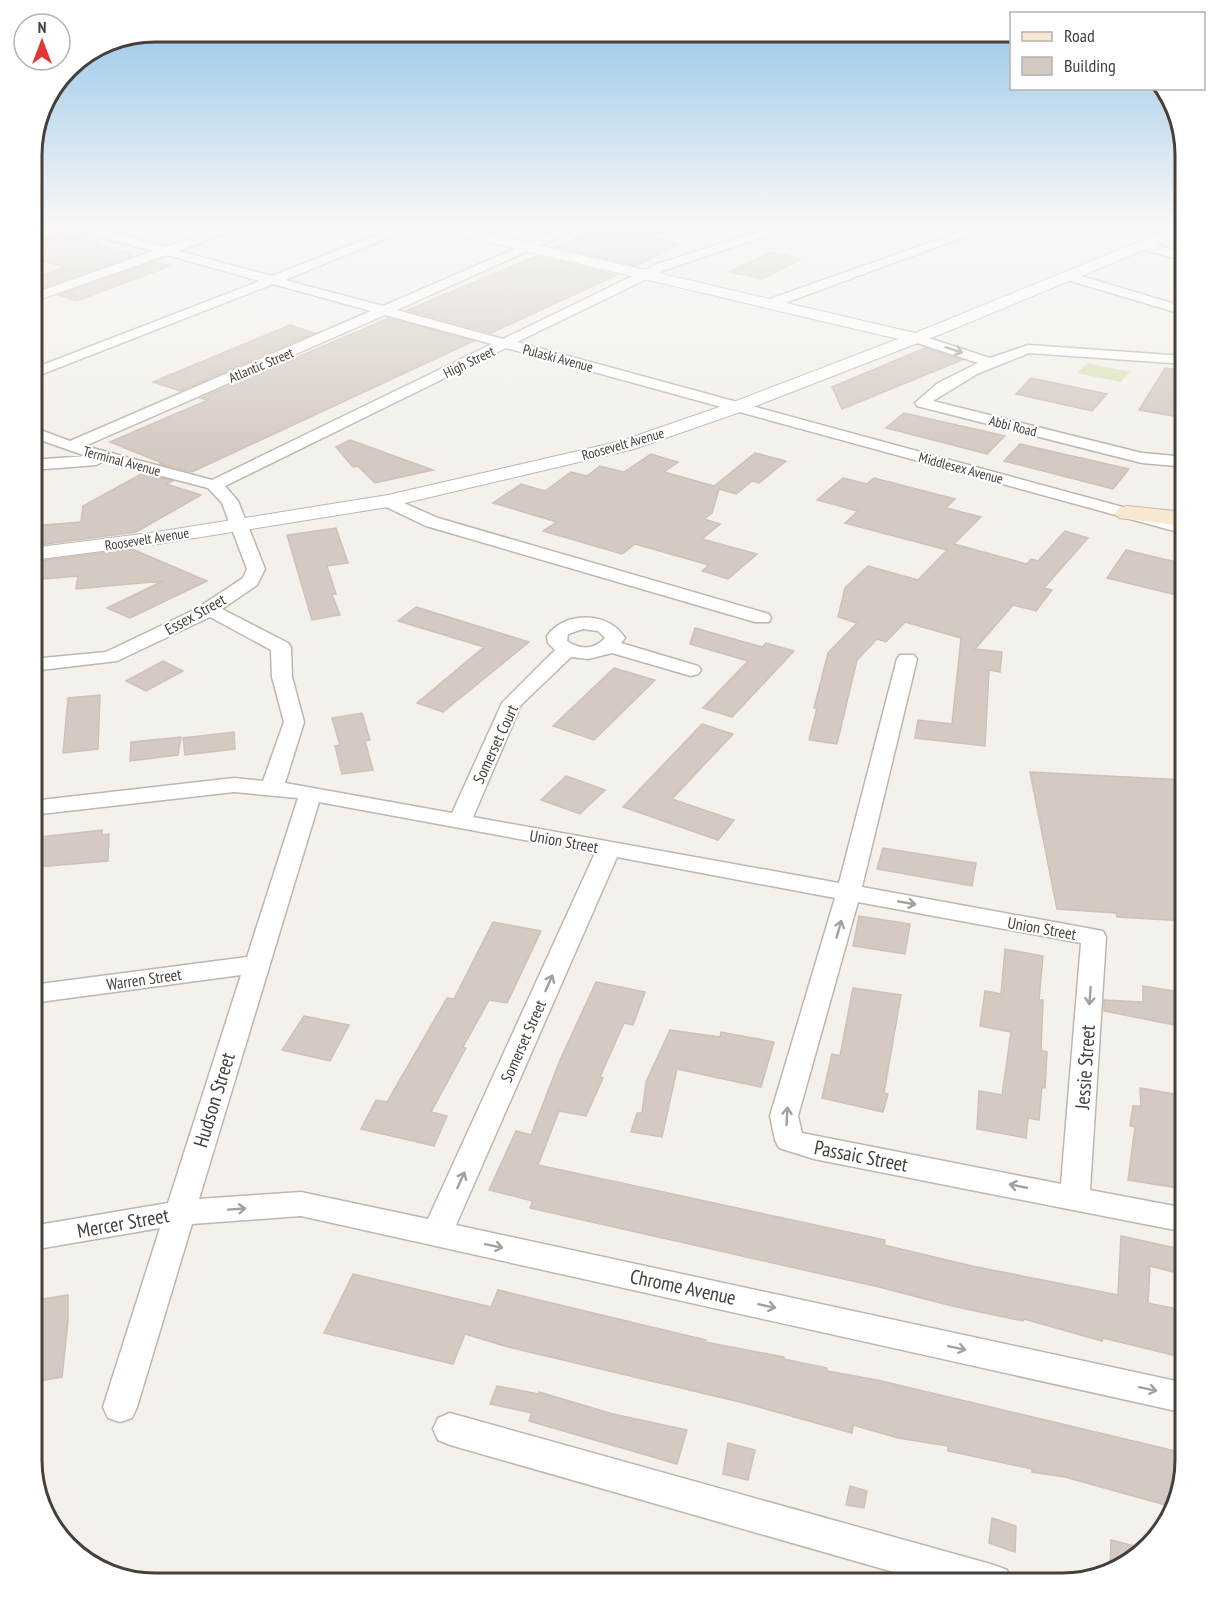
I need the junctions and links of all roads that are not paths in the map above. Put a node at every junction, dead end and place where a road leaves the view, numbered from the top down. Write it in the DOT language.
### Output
graph roads {
  1 [pos="225,299"];
  2 [pos="342,299"];
  3 [pos="411,299"];
  4 [pos="596,299"];
  5 [pos="752,299"];
  6 [pos="782,299"];
  7 [pos="792,299"];
  8 [pos="1011,299"];
  9 [pos="1145,299"];
  10 [pos="769,304"];
  11 [pos="1175,309"];
  12 [pos="385,311"];
  13 [pos="935,331"];
  14 [pos="916,338"];
  15 [pos="506,344"];
  16 [pos="1007,356"];
  17 [pos="1175,359"];
  18 [pos="992,363"];
  19 [pos="42,370"];
  20 [pos="737,407"];
  21 [pos="42,436"];
  22 [pos="70,447"];
  23 [pos="111,458"];
  24 [pos="1175,461"];
  25 [pos="42,464"];
  26 [pos="214,485"];
  27 [pos="388,501"];
  28 [pos="1127,513"];
  29 [pos="1175,518"];
  30 [pos="237,523"];
  31 [pos="1175,526"];
  32 [pos="42,553"];
  33 [pos="210,609"];
  34 [pos="762,618"];
  35 [pos="611,646"];
  36 [pos="567,650"];
  37 [pos="908,659"];
  38 [pos="42,664"];
  39 [pos="691,670"];
  40 [pos="272,788"];
  41 [pos="310,794"];
  42 [pos="42,807"];
  43 [pos="460,821"];
  44 [pos="609,849"];
  45 [pos="849,892"];
  46 [pos="1094,938"];
  47 [pos="257,964"];
  48 [pos="42,993"];
  49 [pos="1075,1197"];
  50 [pos="179,1213"];
  51 [pos="1175,1218"];
  52 [pos="437,1233"];
  53 [pos="42,1236"];
  54 [pos="1175,1396"];
  55 [pos="120,1407"];
  56 [pos="450,1429"];
  57 [pos="955,1573"];
  1 -- 19 [label="street"];
  2 -- 12 [label="street, Pulaski Avenue"];
  3 -- 12 [label="street, Atlantic Street"];
  4 -- 15 [label="street, High Street"];
  5 -- 10 [label="street"];
  6 -- 10 [label="street"];
  7 -- 13 [label="street"];
  8 -- 13 [label="street, Roosevelt Avenue"];
  9 -- 11 [label="street"];
  10 -- 14 [label="street"];
  12 -- 15 [label="street, Pulaski Avenue"];
  12 -- 22 [label="street, Atlantic Street"];
  13 -- 14 [label="street, Roosevelt Avenue"];
  13 -- 16 [label="street"];
  14 -- 18 [label="street, one-way"];
  14 -- 20 [label="street, Roosevelt Avenue"];
  15 -- 20 [label="street, Pulaski Avenue"];
  15 -- 26 [label="street, High Street"];
  16 -- 17 [label="street, Abbi Road"];
  16 -- 18 [label="street, Abbi Road"];
  18 -- 24 [label="street, Abbi Road"];
  20 -- 27 [label="street, Roosevelt Avenue"];
  20 -- 28 [label="street, Middlesex Avenue"];
  21 -- 22 [label="street, Terminal Avenue"];
  22 -- 23 [label="street, Terminal Avenue"];
  23 -- 25 [label="street"];
  23 -- 26 [label="street, Terminal Avenue"];
  26 -- 30 [label="street, Essex Street"];
  27 -- 30 [label="street, Roosevelt Avenue"];
  27 -- 34 [label="street"];
  28 -- 29 [label="main road"];
  28 -- 31 [label="street, Middlesex Avenue"];
  30 -- 32 [label="street, Roosevelt Avenue"];
  30 -- 33 [label="street, Essex Street"];
  33 -- 38 [label="street, Essex Street"];
  33 -- 40 [label="street"];
  35 -- 36 [label="street"];
  35 -- 36 [label="street"];
  35 -- 39 [label="street"];
  36 -- 43 [label="street, Somerset Court"];
  37 -- 45 [label="street"];
  40 -- 41 [label="street, Union Street"];
  40 -- 42 [label="street, Union Street"];
  41 -- 43 [label="street, Union Street"];
  41 -- 47 [label="street, Hudson Street"];
  43 -- 44 [label="street, Union Street"];
  44 -- 45 [label="street, Union Street"];
  52 -- 44 [label="street, Somerset Street, one-way"];
  45 -- 46 [label="street, Union Street, one-way"];
  49 -- 45 [label="street, Passaic Street, one-way"];
  46 -- 49 [label="street, Jessie Street, one-way"];
  47 -- 48 [label="street, Warren Street"];
  47 -- 50 [label="street, Hudson Street"];
  49 -- 51 [label="street, Passaic Street"];
  50 -- 52 [label="street, Chrome Avenue, one-way"];
  50 -- 53 [label="street, Mercer Street"];
  50 -- 55 [label="street, Hudson Street"];
  52 -- 54 [label="street, Chrome Avenue, one-way"];
  56 -- 57 [label="street"];
}
